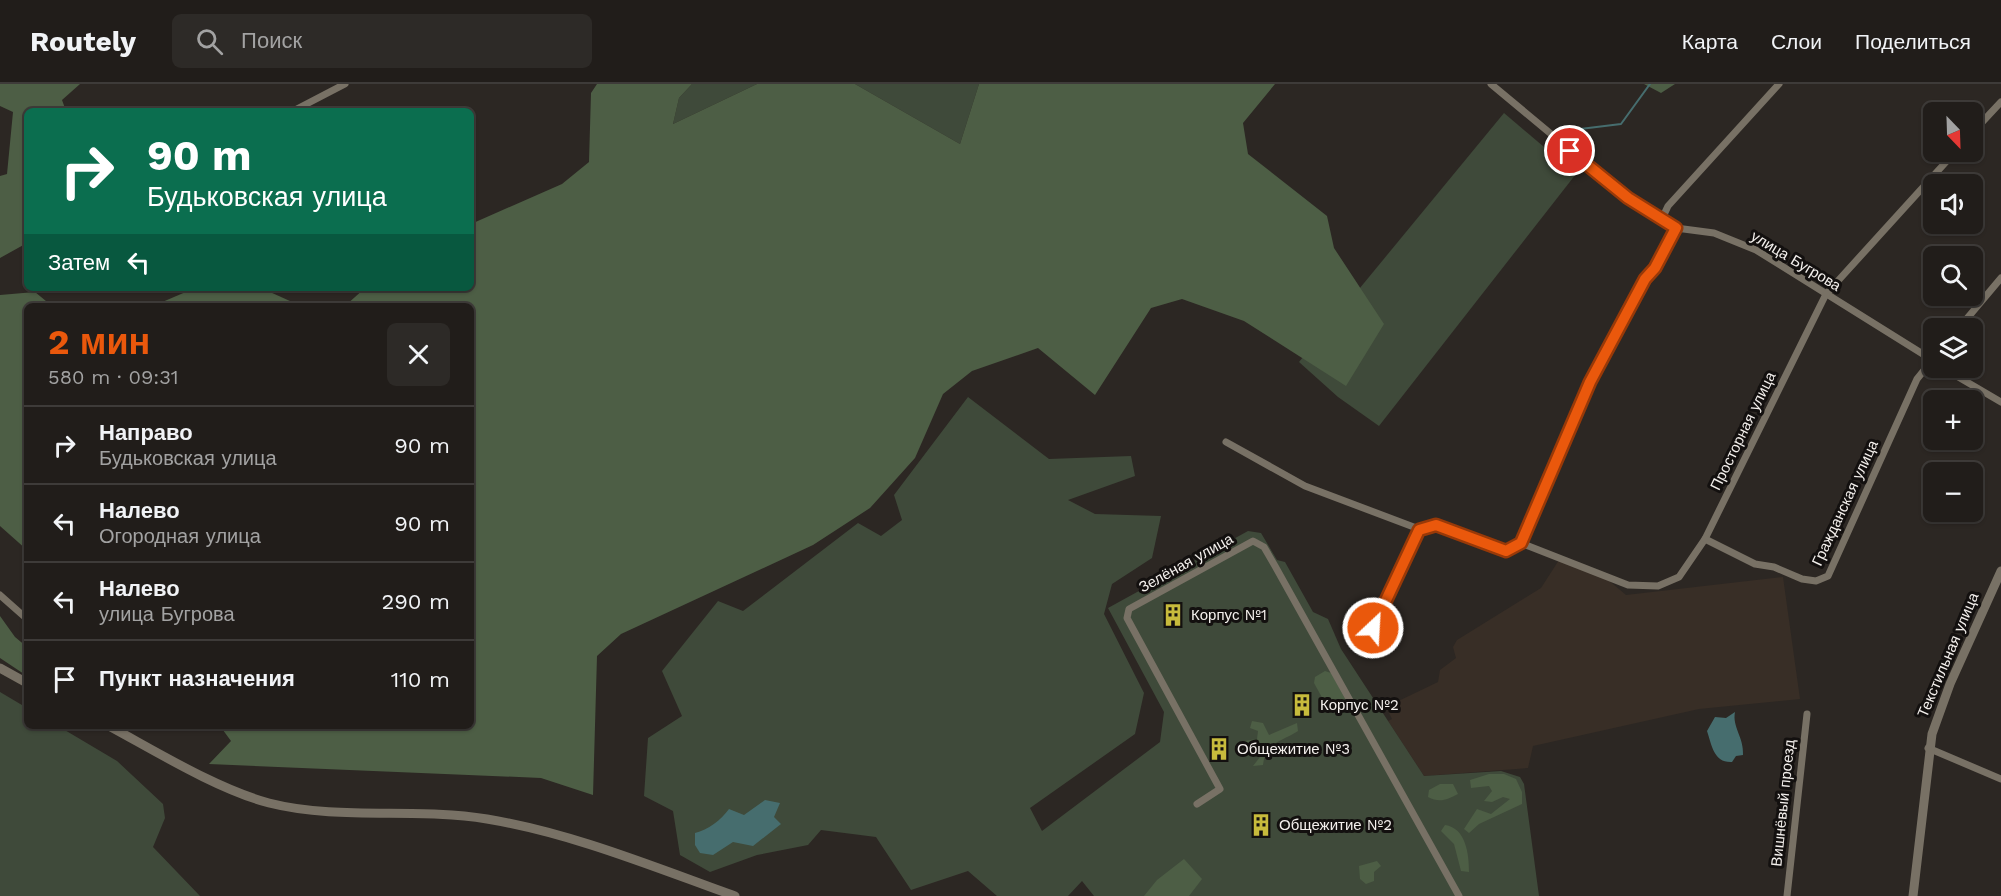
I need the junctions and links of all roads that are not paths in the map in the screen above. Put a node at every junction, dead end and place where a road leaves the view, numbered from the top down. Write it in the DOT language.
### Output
graph roads {
  1 [pos="345,84"];
  2 [pos="1491,84"];
  3 [pos="1779,84"];
  4 [pos="1501,87"];
  5 [pos="2001,102"];
  6 [pos="299,108"];
  7 [pos="1983,121"];
  8 [pos="1946,162"];
  9 [pos="1660,221"];
  10 [pos="1676,228"];
  11 [pos="2001,278"];
  12 [pos="1826,294"];
  13 [pos="1967,318"];
  14 [pos="1923,354"];
  15 [pos="1923,372"];
  16 [pos="1960,378"];
  17 [pos="2001,402"];
  18 [pos="1226,442"];
  19 [pos="1419,530"];
  20 [pos="1705,539"];
  21 [pos="1521,543"];
  22 [pos="2001,571"];
  23 [pos="0,595"];
  24 [pos="24,617"];
  25 [pos="1373,628"];
  26 [pos="0,668"];
  27 [pos="24,680"];
  28 [pos="1807,714"];
  29 [pos="115,729"];
  30 [pos="1928,748"];
  31 [pos="2001,778"];
  32 [pos="1197,804"];
  33 [pos="735,896"];
  34 [pos="1459,896"];
  35 [pos="1787,896"];
  36 [pos="1913,896"];
  1 -- 6 [label="street"];
  2 -- 4 [label="street, улица Бугрова"];
  3 -- 9 [label="street"];
  4 -- 9 [label="street, улица Бугрова"];
  5 -- 7 [label="street"];
  8 -- 12 [label="street, Просторная улица"];
  9 -- 10 [label="street, улица Бугрова"];
  10 -- 12 [label="street, улица Бугрова"];
  10 -- 21 [label="street"];
  11 -- 13 [label="street"];
  12 -- 14 [label="street, улица Бугрова"];
  12 -- 20 [label="street, Просторная улица"];
  15 -- 20 [label="street, Гражданская улица"];
  16 -- 17 [label="street"];
  18 -- 19 [label="street"];
  19 -- 21 [label="street"];
  19 -- 25 [label="street"];
  20 -- 21 [label="street, Просторная улица"];
  22 -- 30 [label="street, Текстильная улица"];
  23 -- 24 [label="street"];
  26 -- 27 [label="street"];
  28 -- 35 [label="street, Вишнёвый проезд"];
  29 -- 33 [label="street"];
  30 -- 31 [label="street"];
  30 -- 36 [label="street, Текстильная улица"];
  32 -- 34 [label="street, Зелёная улица"];
}
